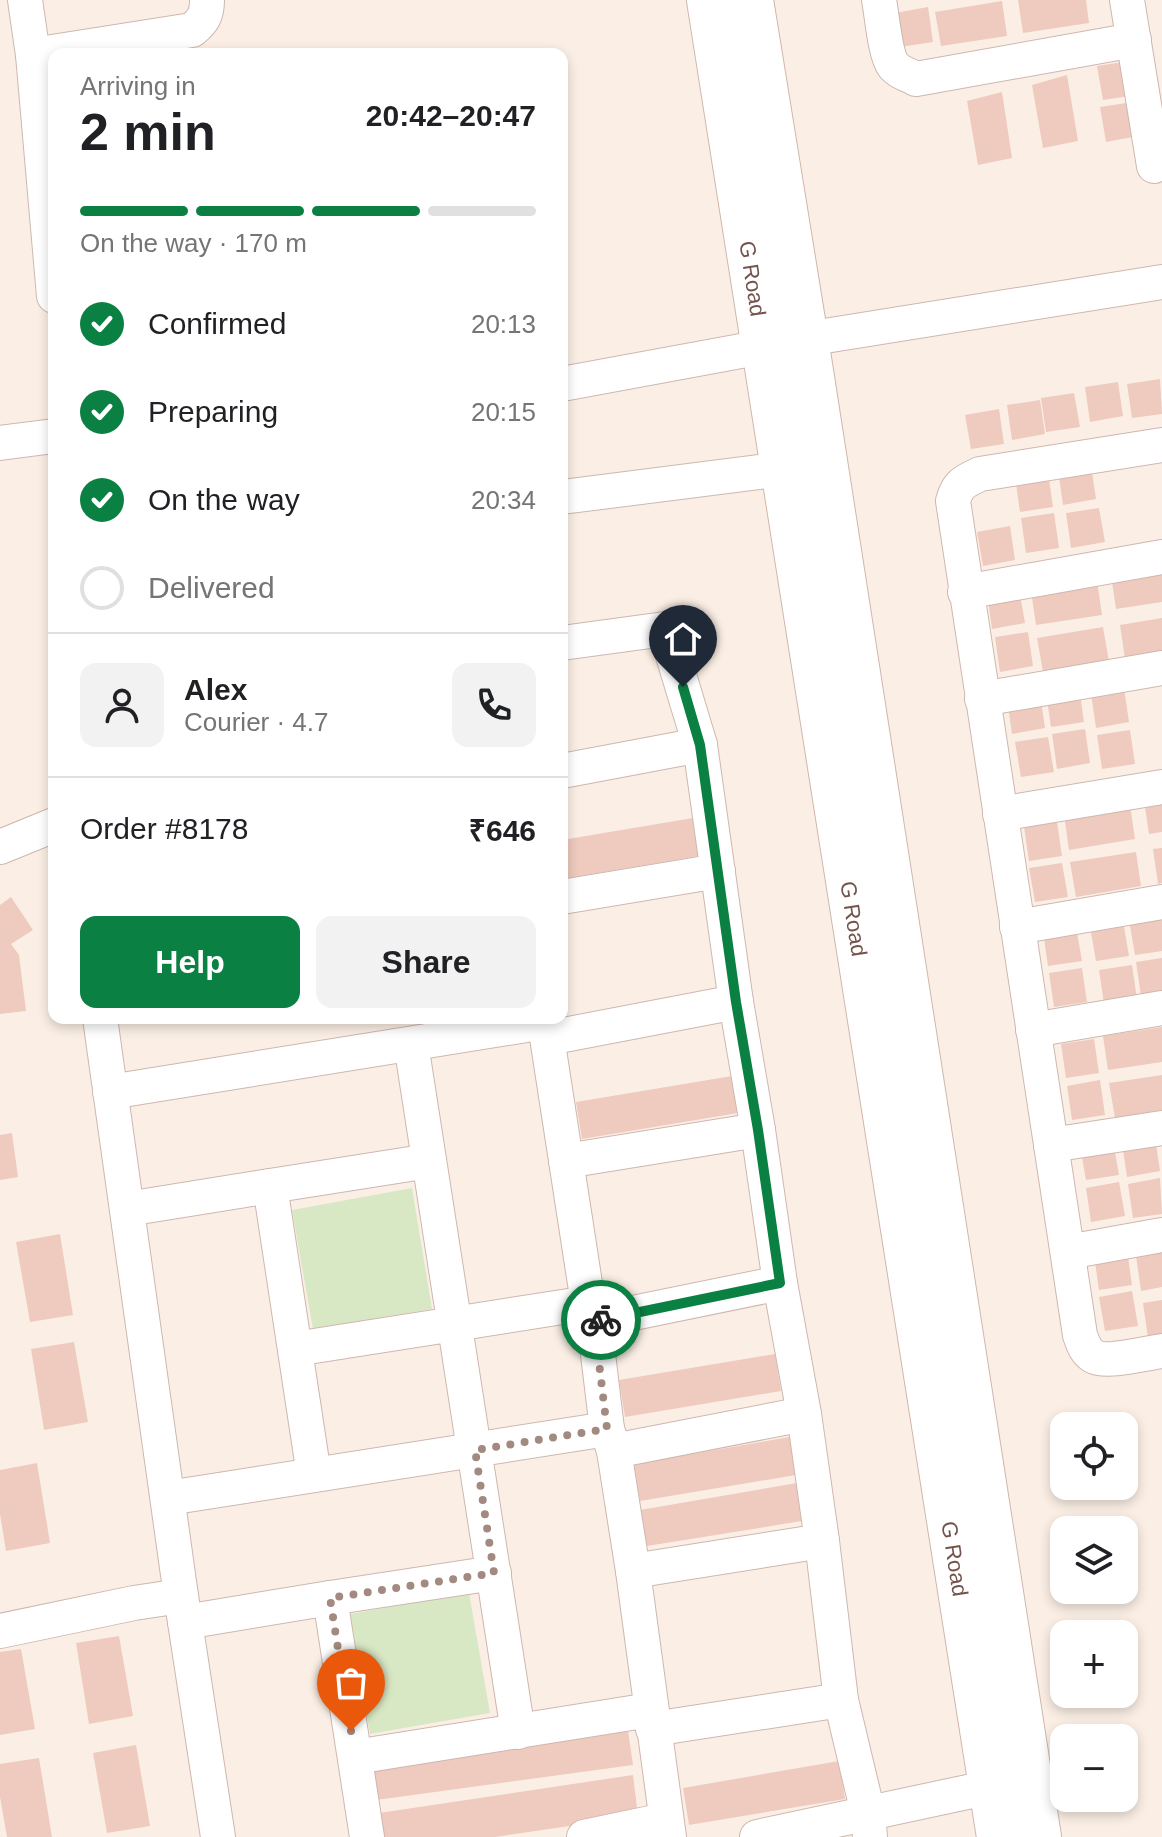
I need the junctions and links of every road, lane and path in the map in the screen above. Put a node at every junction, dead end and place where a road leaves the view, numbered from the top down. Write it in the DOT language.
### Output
graph roads {
  1 [pos="25,0"];
  2 [pos="207,0"];
  3 [pos="709,0"];
  4 [pos="751,0"];
  5 [pos="879,0"];
  6 [pos="1127,0"];
  7 [pos="1134,40"];
  8 [pos="78,48"];
  9 [pos="48,53"];
  10 [pos="33,55"];
  11 [pos="1154,166"];
  12 [pos="48,227"];
  13 [pos="1162,282"];
  14 [pos="806,339"];
  15 [pos="764,347"];
  16 [pos="568,383"];
  17 [pos="48,437"];
  18 [pos="0,443"];
  19 [pos="1162,445"];
  20 [pos="783,469"];
  21 [pos="568,496"];
  22 [pos="1162,557"];
  23 [pos="965,592"];
  24 [pos="568,642"];
  25 [pos="1162,668"];
  26 [pos="982,699"];
  27 [pos="700,745"];
  28 [pos="568,770"];
  29 [pos="1162,787"];
  30 [pos="1000,814"];
  31 [pos="48,827"];
  32 [pos="0,847"];
  33 [pos="718,871"];
  34 [pos="568,896"];
  35 [pos="1162,902"];
  36 [pos="1017,927"];
  37 [pos="736,1002"];
  38 [pos="1162,1008"];
  39 [pos="568,1023"];
  40 [pos="101,1024"];
  41 [pos="546,1026"];
  42 [pos="1033,1030"];
  43 [pos="411,1044"];
  44 [pos="110,1092"];
  45 [pos="1162,1128"];
  46 [pos="758,1130"];
  47 [pos="1051,1145"];
  48 [pos="429,1161"];
  49 [pos="566,1161"];
  50 [pos="270,1186"];
  51 [pos="127,1209"];
  52 [pos="1162,1235"];
  53 [pos="1068,1252"];
  54 [pos="780,1283"];
  55 [pos="591,1312"];
  56 [pos="454,1324"];
  57 [pos="295,1349"];
  58 [pos="1162,1351"];
  59 [pos="804,1414"];
  60 [pos="610,1440"];
  61 [pos="475,1450"];
  62 [pos="314,1475"];
  63 [pos="168,1498"];
  64 [pos="822,1541"];
  65 [pos="633,1571"];
  66 [pos="494,1573"];
  67 [pos="330,1598"];
  68 [pos="183,1609"];
  69 [pos="0,1631"];
  70 [pos="841,1700"];
  71 [pos="652,1720"];
  72 [pos="518,1732"];
  73 [pos="355,1757"];
  74 [pos="991,1787"];
  75 [pos="869,1825"];
  76 [pos="667,1829"];
  77 [pos="218,1837"];
  78 [pos="367,1837"];
  79 [pos="584,1837"];
  80 [pos="757,1837"];
  81 [pos="999,1837"];
  82 [pos="1039,1837"];
  1 -- 10 [label="street"];
  2 -- 8 [label="street"];
  3 -- 15 [label="street, G Road"];
  4 -- 14 [label="street, G Road"];
  5 -- 7 [label="street"];
  6 -- 7 [label="street"];
  7 -- 11 [label="street"];
  9 -- 10 [label="street"];
  10 -- 12 [label="street"];
  13 -- 14 [label="street"];
  14 -- 15 [label="street"];
  14 -- 82 [label="street, G Road"];
  15 -- 16 [label="street"];
  15 -- 20 [label="street, G Road"];
  17 -- 18 [label="street"];
  19 -- 23 [label="street"];
  20 -- 21 [label="street"];
  20 -- 74 [label="street, G Road"];
  22 -- 23 [label="street"];
  23 -- 26 [label="street"];
  24 -- 27 [label="street"];
  25 -- 26 [label="street"];
  26 -- 30 [label="street"];
  27 -- 28 [label="street"];
  27 -- 33 [label="street"];
  29 -- 30 [label="street"];
  30 -- 36 [label="street"];
  31 -- 32 [label="street"];
  33 -- 34 [label="street"];
  33 -- 37 [label="street"];
  35 -- 36 [label="street"];
  36 -- 42 [label="street"];
  37 -- 39 [label="street"];
  37 -- 46 [label="street"];
  38 -- 42 [label="street"];
  40 -- 44 [label="street"];
  41 -- 43 [label="street"];
  41 -- 49 [label="street"];
  42 -- 47 [label="street"];
  43 -- 44 [label="street"];
  43 -- 48 [label="street"];
  44 -- 51 [label="street"];
  45 -- 47 [label="street"];
  46 -- 49 [label="street"];
  46 -- 54 [label="street"];
  47 -- 53 [label="street"];
  48 -- 50 [label="street"];
  48 -- 56 [label="street"];
  49 -- 55 [label="street"];
  50 -- 51 [label="street"];
  50 -- 57 [label="street"];
  51 -- 63 [label="street"];
  52 -- 53 [label="street"];
  53 -- 58 [label="street"];
  54 -- 55 [label="street"];
  54 -- 59 [label="street"];
  55 -- 56 [label="street"];
  55 -- 60 [label="street"];
  56 -- 57 [label="street"];
  56 -- 61 [label="street"];
  57 -- 62 [label="street"];
  59 -- 60 [label="street"];
  59 -- 64 [label="street"];
  60 -- 61 [label="street"];
  60 -- 65 [label="street"];
  61 -- 62 [label="street"];
  61 -- 66 [label="street"];
  62 -- 63 [label="street"];
  63 -- 68 [label="street"];
  64 -- 65 [label="street"];
  64 -- 70 [label="street"];
  65 -- 71 [label="street"];
  66 -- 67 [label="street"];
  66 -- 72 [label="street"];
  67 -- 68 [label="street"];
  67 -- 73 [label="street"];
  68 -- 69 [label="street"];
  68 -- 77 [label="street"];
  70 -- 71 [label="street"];
  70 -- 75 [label="street"];
  71 -- 72 [label="street"];
  71 -- 76 [label="street"];
  72 -- 73 [label="street"];
  73 -- 78 [label="street"];
  74 -- 75 [label="street"];
  74 -- 81 [label="street, G Road"];
  75 -- 80 [label="street"];
  76 -- 79 [label="street"];
}
